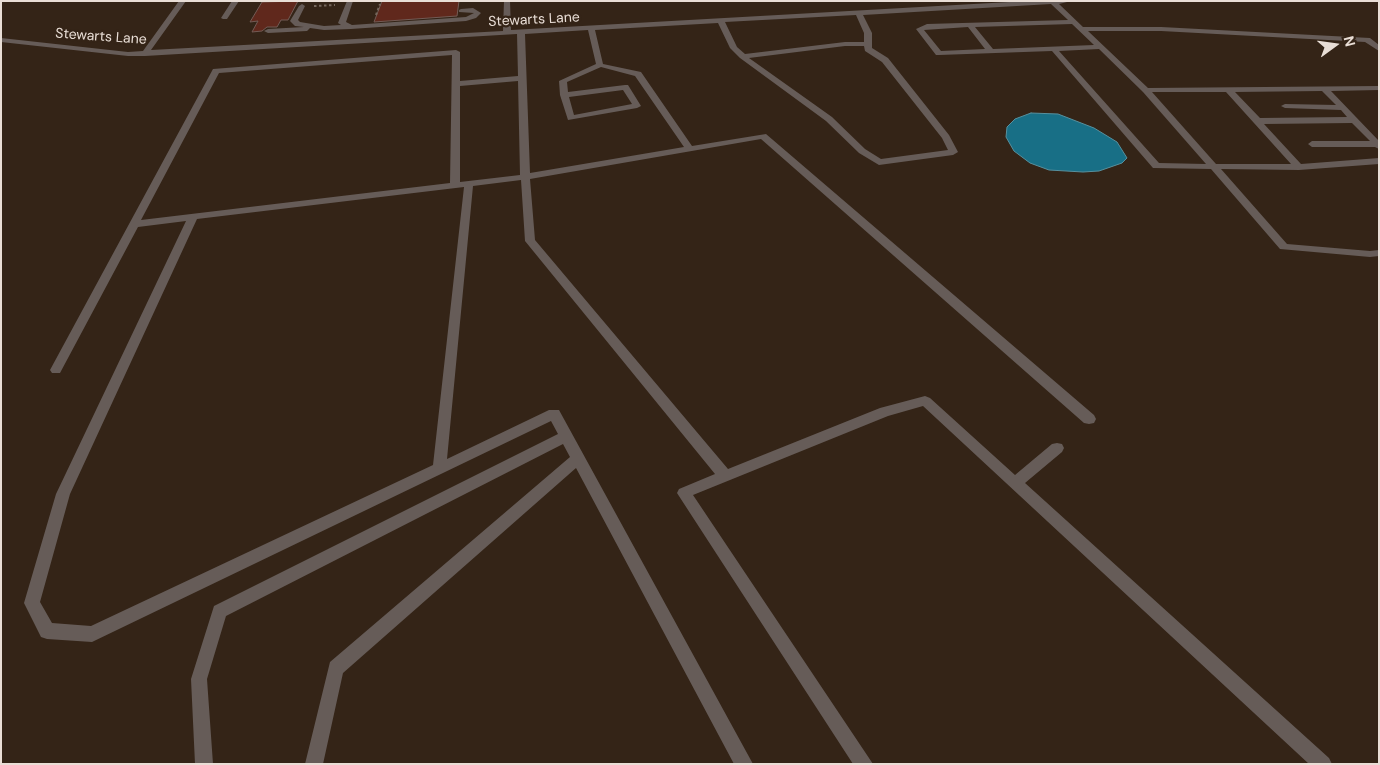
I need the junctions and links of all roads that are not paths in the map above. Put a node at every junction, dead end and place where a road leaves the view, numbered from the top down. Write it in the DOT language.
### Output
graph roads {
  1 [pos="183,1"];
  2 [pos="236,1"];
  3 [pos="508,1"];
  4 [pos="886,1"];
  5 [pos="1068,1"];
  6 [pos="350,2"];
  7 [pos="1053,2"];
  8 [pos="302,6"];
  9 [pos="461,11"];
  10 [pos="892,12"];
  11 [pos="859,13"];
  12 [pos="225,18"];
  13 [pos="466,19"];
  14 [pos="721,21"];
  15 [pos="1074,22"];
  16 [pos="970,25"];
  17 [pos="317,27"];
  18 [pos="359,27"];
  19 [pos="591,29"];
  20 [pos="1082,29"];
  21 [pos="268,31"];
  22 [pos="521,33"];
  23 [pos="506,34"];
  24 [pos="462,36"];
  25 [pos="1,40"];
  26 [pos="867,44"];
  27 [pos="1100,46"];
  28 [pos="1054,48"];
  29 [pos="1379,49"];
  30 [pos="991,51"];
  31 [pos="145,54"];
  32 [pos="743,56"];
  33 [pos="600,65"];
  34 [pos="522,78"];
  35 [pos="456,84"];
  36 [pos="1379,88"];
  37 [pos="1325,89"];
  38 [pos="1146,90"];
  39 [pos="1230,90"];
  40 [pos="564,95"];
  41 [pos="1285,106"];
  42 [pos="1342,108"];
  43 [pos="1354,120"];
  44 [pos="1259,121"];
  45 [pos="1364,131"];
  46 [pos="1379,132"];
  47 [pos="1312,144"];
  48 [pos="1378,145"];
  49 [pos="690,149"];
  50 [pos="1379,161"];
  51 [pos="1212,166"];
  52 [pos="1298,166"];
  53 [pos="525,177"];
  54 [pos="469,184"];
  55 [pos="456,185"];
  56 [pos="193,217"];
  57 [pos="134,224"];
  58 [pos="1379,253"];
  59 [pos="56,370"];
  60 [pos="1089,418"];
  61 [pos="566,436"];
  62 [pos="1056,448"];
  63 [pos="578,458"];
  64 [pos="439,470"];
  65 [pos="726,477"];
  66 [pos="1015,483"];
  67 [pos="204,764"];
  68 [pos="314,764"];
  69 [pos="744,764"];
  70 [pos="864,764"];
  71 [pos="1324,764"];
  1 -- 31 [label="street"];
  2 -- 12 [label="street"];
  3 -- 23 [label="street"];
  4 -- 10 [label="street"];
  5 -- 7 [label="street, Stewarts Lane"];
  6 -- 18 [label="street"];
  7 -- 10 [label="street, Stewarts Lane"];
  7 -- 15 [label="street"];
  8 -- 17 [label="street"];
  9 -- 13 [label="street"];
  10 -- 11 [label="street, Stewarts Lane"];
  11 -- 14 [label="street, Stewarts Lane"];
  11 -- 26 [label="street"];
  13 -- 18 [label="street"];
  13 -- 24 [label="street"];
  14 -- 19 [label="street, Stewarts Lane"];
  14 -- 32 [label="street"];
  15 -- 16 [label="street"];
  15 -- 20 [label="street"];
  16 -- 30 [label="street"];
  16 -- 30 [label="street"];
  17 -- 18 [label="street"];
  17 -- 21 [label="street"];
  19 -- 22 [label="street, Stewarts Lane"];
  19 -- 33 [label="street"];
  20 -- 27 [label="street"];
  20 -- 29 [label="street"];
  22 -- 23 [label="street, Stewarts Lane"];
  22 -- 34 [label="street"];
  23 -- 24 [label="street, Stewarts Lane"];
  24 -- 31 [label="street, Stewarts Lane"];
  25 -- 31 [label="street, Stewarts Lane"];
  26 -- 32 [label="street"];
  26 -- 32 [label="street"];
  27 -- 28 [label="street"];
  27 -- 38 [label="street"];
  28 -- 30 [label="street"];
  28 -- 51 [label="street"];
  33 -- 40 [label="street"];
  33 -- 49 [label="street"];
  34 -- 35 [label="street"];
  34 -- 53 [label="street"];
  35 -- 55 [label="street"];
  35 -- 57 [label="street"];
  36 -- 37 [label="street"];
  37 -- 39 [label="street"];
  37 -- 42 [label="street"];
  38 -- 39 [label="street"];
  38 -- 51 [label="street"];
  39 -- 44 [label="street"];
  40 -- 40 [label="street"];
  41 -- 42 [label="street"];
  42 -- 43 [label="street"];
  43 -- 44 [label="street"];
  43 -- 45 [label="street"];
  44 -- 52 [label="street"];
  45 -- 46 [label="street"];
  45 -- 48 [label="street"];
  47 -- 48 [label="street"];
  49 -- 53 [label="street"];
  49 -- 60 [label="street"];
  50 -- 52 [label="street"];
  51 -- 52 [label="street"];
  51 -- 58 [label="street"];
  53 -- 54 [label="street"];
  53 -- 65 [label="street"];
  54 -- 55 [label="street"];
  54 -- 64 [label="street"];
  55 -- 56 [label="street"];
  56 -- 57 [label="street"];
  56 -- 64 [label="street"];
  57 -- 59 [label="street"];
  61 -- 63 [label="street"];
  61 -- 64 [label="street"];
  61 -- 67 [label="street"];
  62 -- 66 [label="street"];
  63 -- 68 [label="street"];
  63 -- 69 [label="street"];
  65 -- 66 [label="street"];
  65 -- 70 [label="street"];
  66 -- 71 [label="street"];
}
